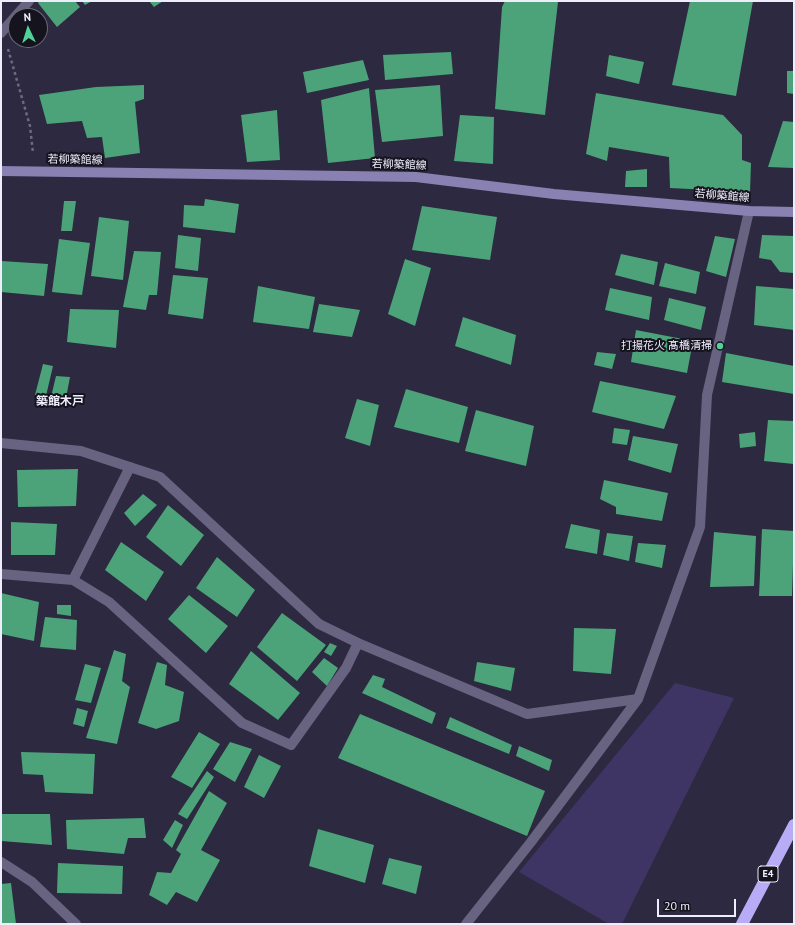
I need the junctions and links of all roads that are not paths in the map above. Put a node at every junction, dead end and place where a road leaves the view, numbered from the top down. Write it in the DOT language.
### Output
graph roads {
  1 [pos="29,1"];
  2 [pos="1,33"];
  3 [pos="1,170"];
  4 [pos="749,211"];
  5 [pos="794,212"];
  6 [pos="1,443"];
  7 [pos="130,467"];
  8 [pos="1,574"];
  9 [pos="73,580"];
  10 [pos="358,643"];
  11 [pos="638,699"];
  12 [pos="794,824"];
  13 [pos="1,862"];
  14 [pos="76,924"];
  15 [pos="466,924"];
  16 [pos="742,924"];
  1 -- 2 [label="street"];
  3 -- 4 [label="main road, 若柳築館線"];
  4 -- 5 [label="main road, 若柳築館線"];
  4 -- 11 [label="street"];
  6 -- 7 [label="street"];
  7 -- 9 [label="street"];
  7 -- 10 [label="street"];
  8 -- 9 [label="street"];
  9 -- 10 [label="street"];
  10 -- 11 [label="street"];
  11 -- 15 [label="street"];
  12 -- 16 [label="highway, E4"];
  13 -- 14 [label="street"];
}
